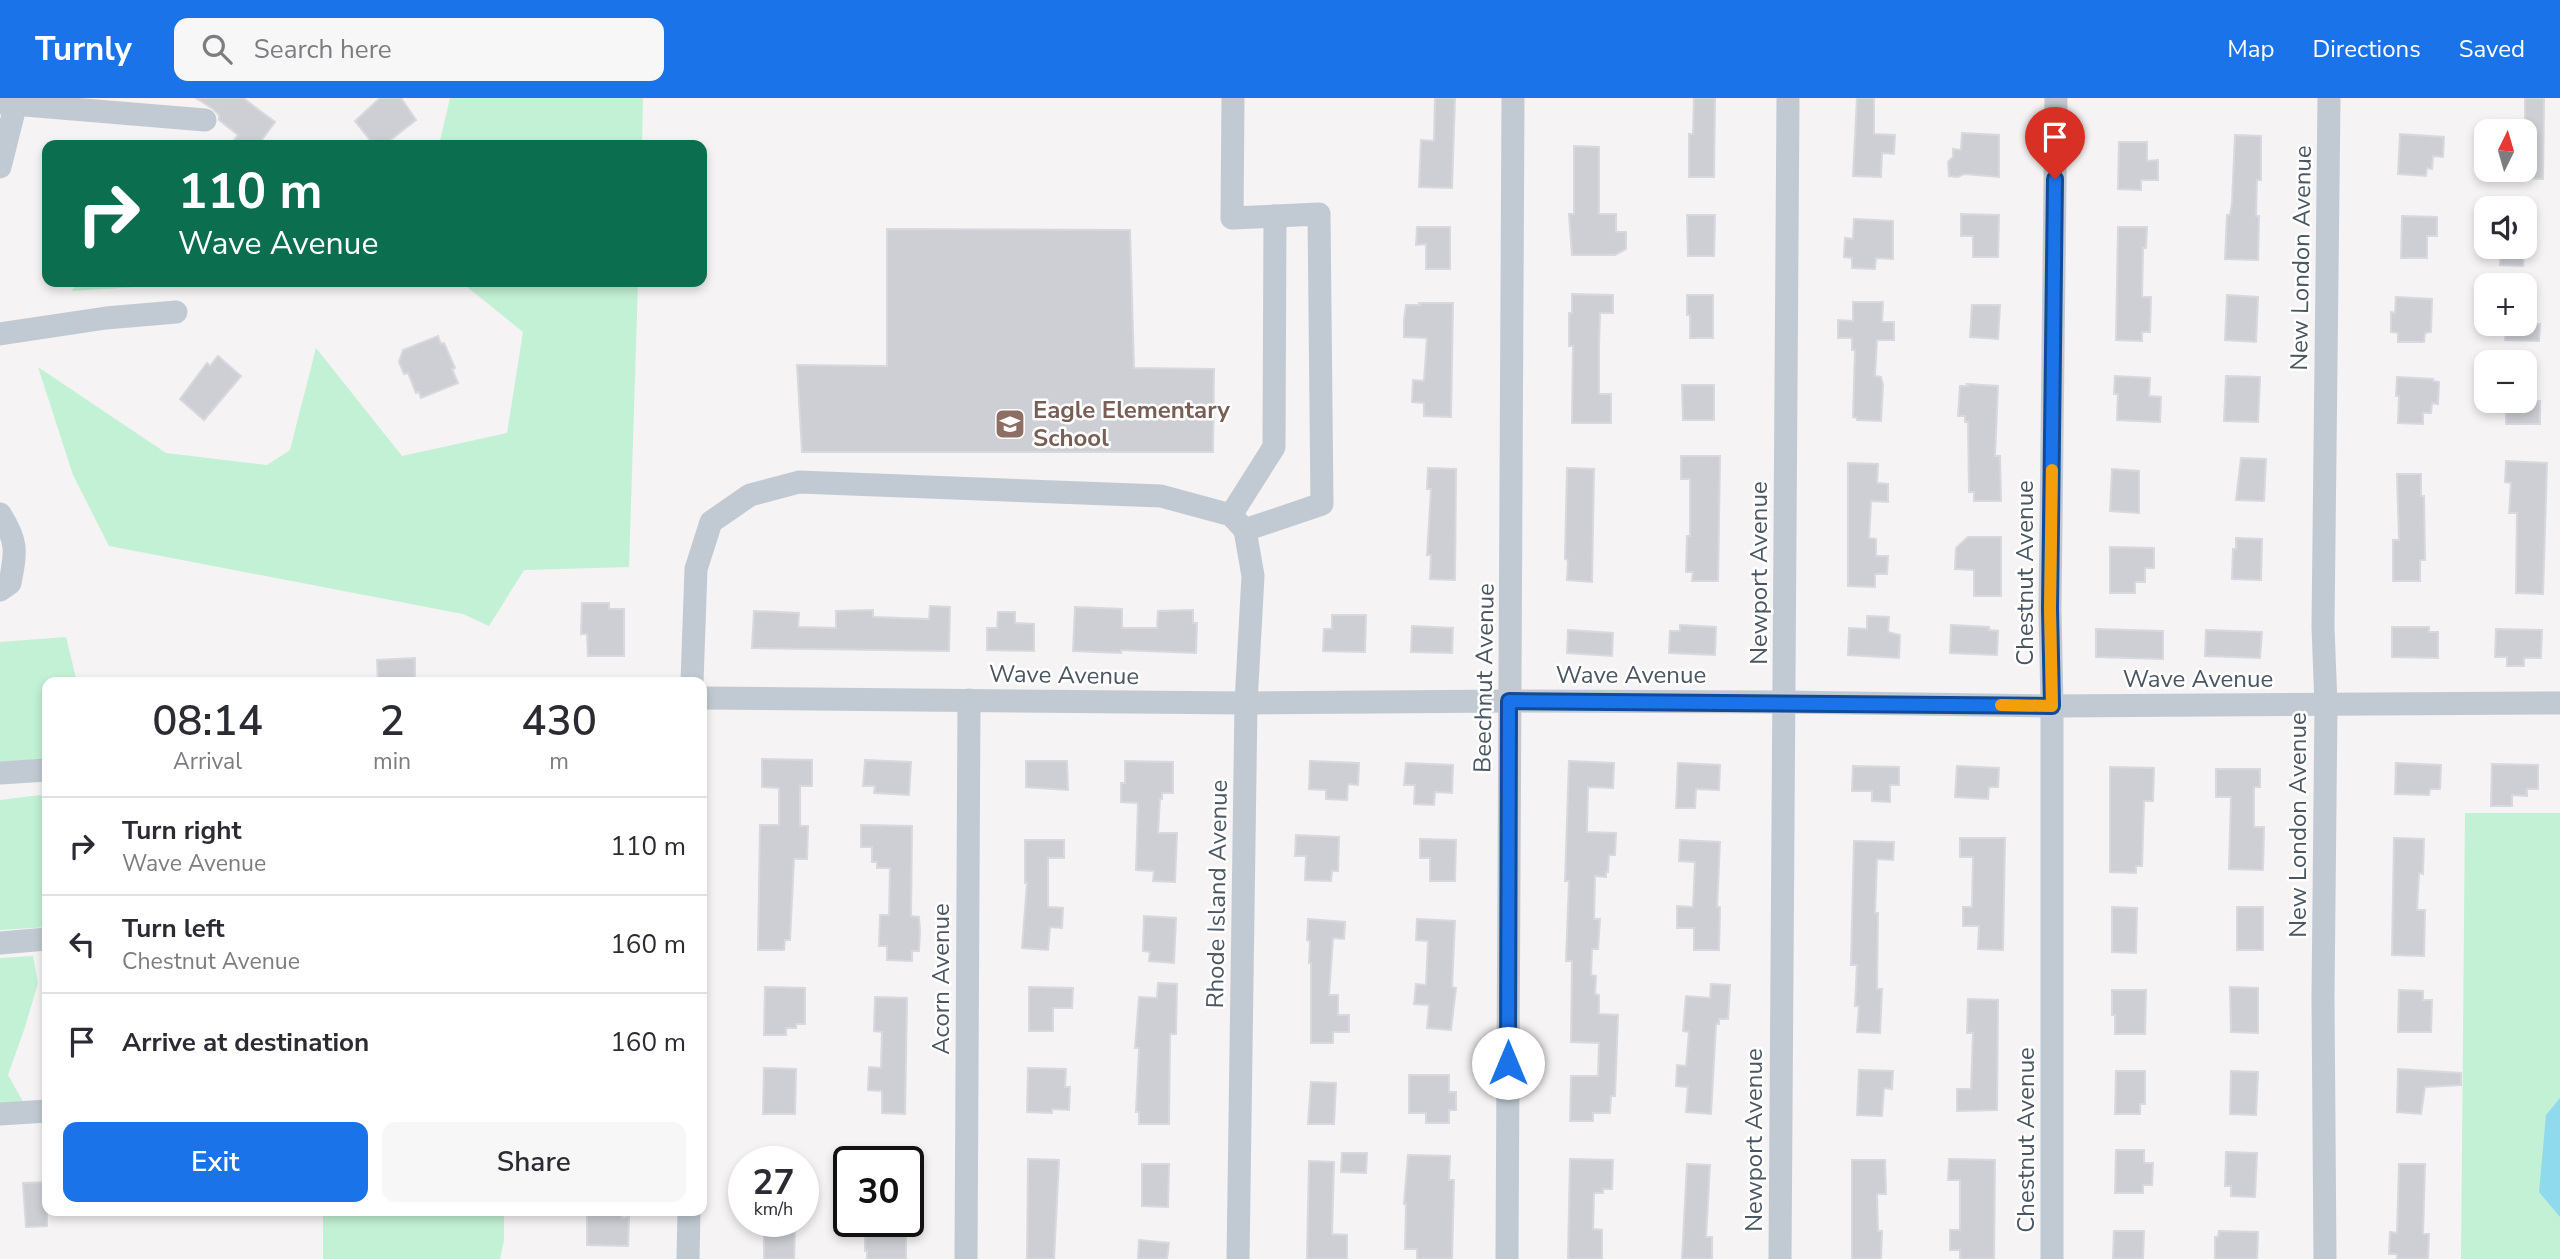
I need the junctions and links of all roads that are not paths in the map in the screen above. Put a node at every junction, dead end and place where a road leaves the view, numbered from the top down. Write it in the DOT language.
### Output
graph roads {
  1 [pos="1233,98"];
  2 [pos="1513,98"];
  3 [pos="1788,98"];
  4 [pos="2056,98"];
  5 [pos="2329,98"];
  6 [pos="8,103"];
  7 [pos="205,120"];
  8 [pos="0,167"];
  9 [pos="1275,216"];
  10 [pos="176,312"];
  11 [pos="0,334"];
  12 [pos="0,513"];
  13 [pos="1238,522"];
  14 [pos="0,590"];
  15 [pos="692,677"];
  16 [pos="707,698"];
  17 [pos="969,700"];
  18 [pos="1509,701"];
  19 [pos="1784,702"];
  20 [pos="1246,703"];
  21 [pos="2560,703"];
  22 [pos="2326,705"];
  23 [pos="2052,706"];
  24 [pos="42,770"];
  25 [pos="0,773"];
  26 [pos="42,939"];
  27 [pos="0,943"];
  28 [pos="42,1111"];
  29 [pos="0,1114"];
  30 [pos="689,1216"];
  31 [pos="688,1259"];
  32 [pos="966,1259"];
  33 [pos="1238,1259"];
  34 [pos="1507,1259"];
  35 [pos="1780,1259"];
  36 [pos="2052,1259"];
  37 [pos="2325,1259"];
  1 -- 9 [label="street"];
  2 -- 18 [label="street, Beechnut Avenue"];
  3 -- 19 [label="street, Newport Avenue"];
  4 -- 23 [label="street, Chestnut Avenue"];
  5 -- 22 [label="street, New London Avenue"];
  6 -- 7 [label="street"];
  6 -- 8 [label="street"];
  9 -- 13 [label="street"];
  9 -- 13 [label="street"];
  10 -- 11 [label="street"];
  12 -- 14 [label="street"];
  13 -- 15 [label="street"];
  13 -- 20 [label="street, Rhode Island Avenue"];
  16 -- 17 [label="street, Wave Avenue"];
  17 -- 20 [label="street, Wave Avenue"];
  17 -- 32 [label="street, Acorn Avenue"];
  18 -- 19 [label="street, Wave Avenue"];
  18 -- 20 [label="street, Wave Avenue"];
  18 -- 34 [label="street, Beechnut Avenue"];
  19 -- 23 [label="street, Wave Avenue"];
  19 -- 35 [label="street, Newport Avenue"];
  20 -- 33 [label="street, Rhode Island Avenue"];
  21 -- 22 [label="street, Wave Avenue"];
  22 -- 23 [label="street, Wave Avenue"];
  22 -- 37 [label="street, New London Avenue"];
  23 -- 36 [label="street, Chestnut Avenue"];
  24 -- 25 [label="street"];
  26 -- 27 [label="street"];
  28 -- 29 [label="street"];
  30 -- 31 [label="street"];
}
